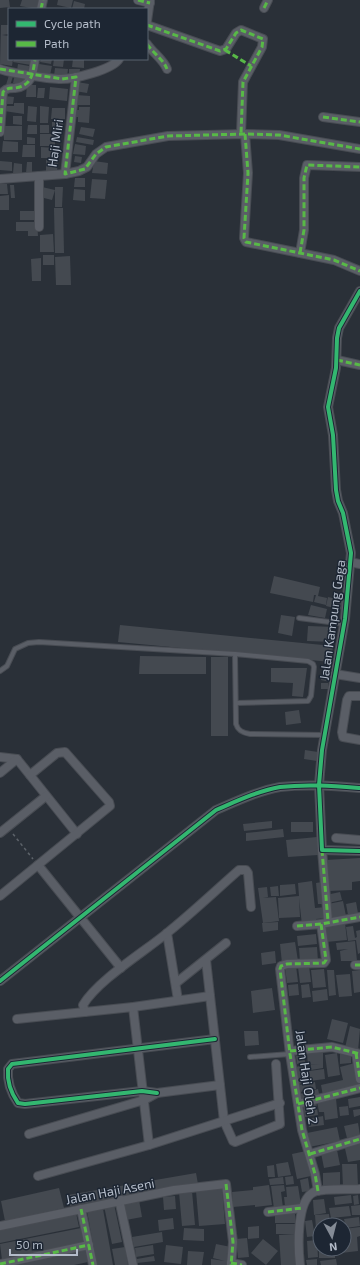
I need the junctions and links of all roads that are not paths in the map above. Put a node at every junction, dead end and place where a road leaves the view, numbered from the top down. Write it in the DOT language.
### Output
graph roads {
  1 [pos="138,0"];
  2 [pos="268,0"];
  3 [pos="150,2"];
  4 [pos="264,8"];
  5 [pos="148,15"];
  6 [pos="148,25"];
  7 [pos="148,46"];
  8 [pos="35,60"];
  9 [pos="118,60"];
  10 [pos="0,69"];
  11 [pos="167,69"];
  12 [pos="33,75"];
  13 [pos="76,77"];
  14 [pos="323,117"];
  15 [pos="360,122"];
  16 [pos="0,132"];
  17 [pos="243,134"];
  18 [pos="360,149"];
  19 [pos="360,167"];
  20 [pos="65,174"];
  21 [pos="39,176"];
  22 [pos="0,179"];
  23 [pos="39,227"];
  24 [pos="300,253"];
  25 [pos="360,272"];
  26 [pos="360,291"];
  27 [pos="337,360"];
  28 [pos="360,365"];
  29 [pos="350,562"];
  30 [pos="360,564"];
  31 [pos="300,618"];
  32 [pos="344,624"];
  33 [pos="235,654"];
  34 [pos="0,671"];
  35 [pos="335,674"];
  36 [pos="360,678"];
  37 [pos="360,696"];
  38 [pos="236,703"];
  39 [pos="324,735"];
  40 [pos="360,740"];
  41 [pos="0,757"];
  42 [pos="17,759"];
  43 [pos="0,773"];
  44 [pos="30,774"];
  45 [pos="319,785"];
  46 [pos="360,788"];
  47 [pos="46,796"];
  48 [pos="0,833"];
  49 [pos="77,834"];
  50 [pos="336,838"];
  51 [pos="360,840"];
  52 [pos="322,850"];
  53 [pos="360,851"];
  54 [pos="38,865"];
  55 [pos="0,896"];
  56 [pos="251,907"];
  57 [pos="80,916"];
  58 [pos="360,917"];
  59 [pos="324,922"];
  60 [pos="297,926"];
  61 [pos="168,933"];
  62 [pos="226,943"];
  63 [pos="206,960"];
  64 [pos="281,966"];
  65 [pos="122,968"];
  66 [pos="0,980"];
  67 [pos="176,983"];
  68 [pos="210,996"];
  69 [pos="178,1000"];
  70 [pos="133,1007"];
  71 [pos="85,1012"];
  72 [pos="17,1019"];
  73 [pos="215,1039"];
  74 [pos="138,1049"];
  75 [pos="290,1053"];
  76 [pos="358,1053"];
  77 [pos="250,1057"];
  78 [pos="276,1064"];
  79 [pos="360,1079"];
  80 [pos="220,1085"];
  81 [pos="360,1088"];
  82 [pos="142,1091"];
  83 [pos="157,1093"];
  84 [pos="144,1100"];
  85 [pos="280,1103"];
  86 [pos="298,1104"];
  87 [pos="224,1121"];
  88 [pos="29,1134"];
  89 [pos="360,1139"];
  90 [pos="149,1145"];
  91 [pos="310,1154"];
  92 [pos="38,1176"];
  93 [pos="360,1189"];
  94 [pos="318,1191"];
  95 [pos="120,1202"];
  96 [pos="82,1208"];
  97 [pos="302,1208"];
  98 [pos="268,1212"];
  99 [pos="0,1226"];
  100 [pos="89,1245"];
  101 [pos="0,1264"];
  102 [pos="231,1264"];
  103 [pos="93,1265"];
  104 [pos="133,1265"];
  105 [pos="242,1265"];
  106 [pos="300,1265"];
  1 -- 3 [label="street"];
  2 -- 4 [label="street"];
  3 -- 5 [label="street"];
  6 -- 17 [label="street"];
  7 -- 11 [label="street"];
  8 -- 12 [label="street"];
  9 -- 13 [label="street"];
  10 -- 12 [label="street"];
  12 -- 13 [label="street"];
  12 -- 16 [label="street"];
  13 -- 20 [label="street, Haji Miri"];
  14 -- 15 [label="street"];
  17 -- 18 [label="street"];
  17 -- 20 [label="street"];
  17 -- 24 [label="street"];
  19 -- 24 [label="street"];
  20 -- 21 [label="street, Haji Miri"];
  21 -- 22 [label="street, Haji Miri"];
  21 -- 23 [label="street"];
  24 -- 25 [label="street"];
  26 -- 27 [label="street, Jalan Kampung Gaga"];
  27 -- 28 [label="street"];
  27 -- 29 [label="street, Jalan Kampung Gaga"];
  29 -- 30 [label="street"];
  29 -- 32 [label="street, Jalan Kampung Gaga"];
  31 -- 32 [label="lane"];
  32 -- 35 [label="street, Jalan Kampung Gaga"];
  33 -- 34 [label="lane"];
  33 -- 38 [label="lane"];
  33 -- 38 [label="lane"];
  35 -- 36 [label="street"];
  35 -- 39 [label="street, Jalan Kampung Gaga"];
  37 -- 40 [label="street"];
  38 -- 39 [label="lane"];
  39 -- 45 [label="street, Jalan Kampung Gaga"];
  41 -- 42 [label="street"];
  42 -- 43 [label="street"];
  42 -- 44 [label="street"];
  44 -- 47 [label="street"];
  44 -- 49 [label="street"];
  45 -- 46 [label="street"];
  45 -- 52 [label="street, Jalan Kampung Gaga"];
  45 -- 57 [label="street"];
  47 -- 48 [label="street"];
  47 -- 49 [label="street"];
  49 -- 54 [label="street"];
  50 -- 51 [label="street"];
  52 -- 53 [label="street"];
  52 -- 59 [label="street, Jalan Kampung Gaga"];
  54 -- 55 [label="street"];
  54 -- 57 [label="street"];
  56 -- 61 [label="street"];
  57 -- 65 [label="street"];
  57 -- 66 [label="street"];
  58 -- 59 [label="street"];
  59 -- 60 [label="street"];
  59 -- 64 [label="street, Jalan Kampung Gaga"];
  61 -- 65 [label="street"];
  61 -- 67 [label="street"];
  62 -- 63 [label="street"];
  63 -- 67 [label="street"];
  63 -- 68 [label="street"];
  64 -- 75 [label="street, Jalan Haji Oleh 2"];
  65 -- 71 [label="street"];
  67 -- 69 [label="street"];
  68 -- 69 [label="street"];
  68 -- 73 [label="street"];
  69 -- 70 [label="street"];
  70 -- 71 [label="street"];
  70 -- 74 [label="street"];
  71 -- 72 [label="street"];
  73 -- 74 [label="street"];
  73 -- 80 [label="street"];
  74 -- 82 [label="street"];
  74 -- 82 [label="street"];
  75 -- 76 [label="street"];
  75 -- 77 [label="lane"];
  75 -- 86 [label="street, Jalan Haji Oleh 2"];
  76 -- 79 [label="street"];
  78 -- 85 [label="street"];
  80 -- 83 [label="street"];
  80 -- 87 [label="street"];
  81 -- 86 [label="street"];
  82 -- 83 [label="street"];
  82 -- 84 [label="street"];
  83 -- 84 [label="street"];
  84 -- 88 [label="street"];
  84 -- 90 [label="street"];
  85 -- 87 [label="street"];
  85 -- 87 [label="street"];
  86 -- 91 [label="street, Jalan Haji Oleh 2"];
  87 -- 90 [label="street"];
  89 -- 91 [label="street"];
  90 -- 92 [label="street"];
  91 -- 94 [label="street, Jalan Haji Oleh 2"];
  93 -- 94 [label="street"];
  94 -- 97 [label="street"];
  95 -- 96 [label="street, Jalan Haji Aseni"];
  95 -- 102 [label="street, Jalan Haji Aseni"];
  95 -- 104 [label="street"];
  96 -- 99 [label="street, Jalan Haji Aseni"];
  96 -- 100 [label="street"];
  97 -- 98 [label="street"];
  97 -- 106 [label="street"];
  100 -- 101 [label="street"];
  100 -- 103 [label="street"];
  102 -- 105 [label="street"];
}
